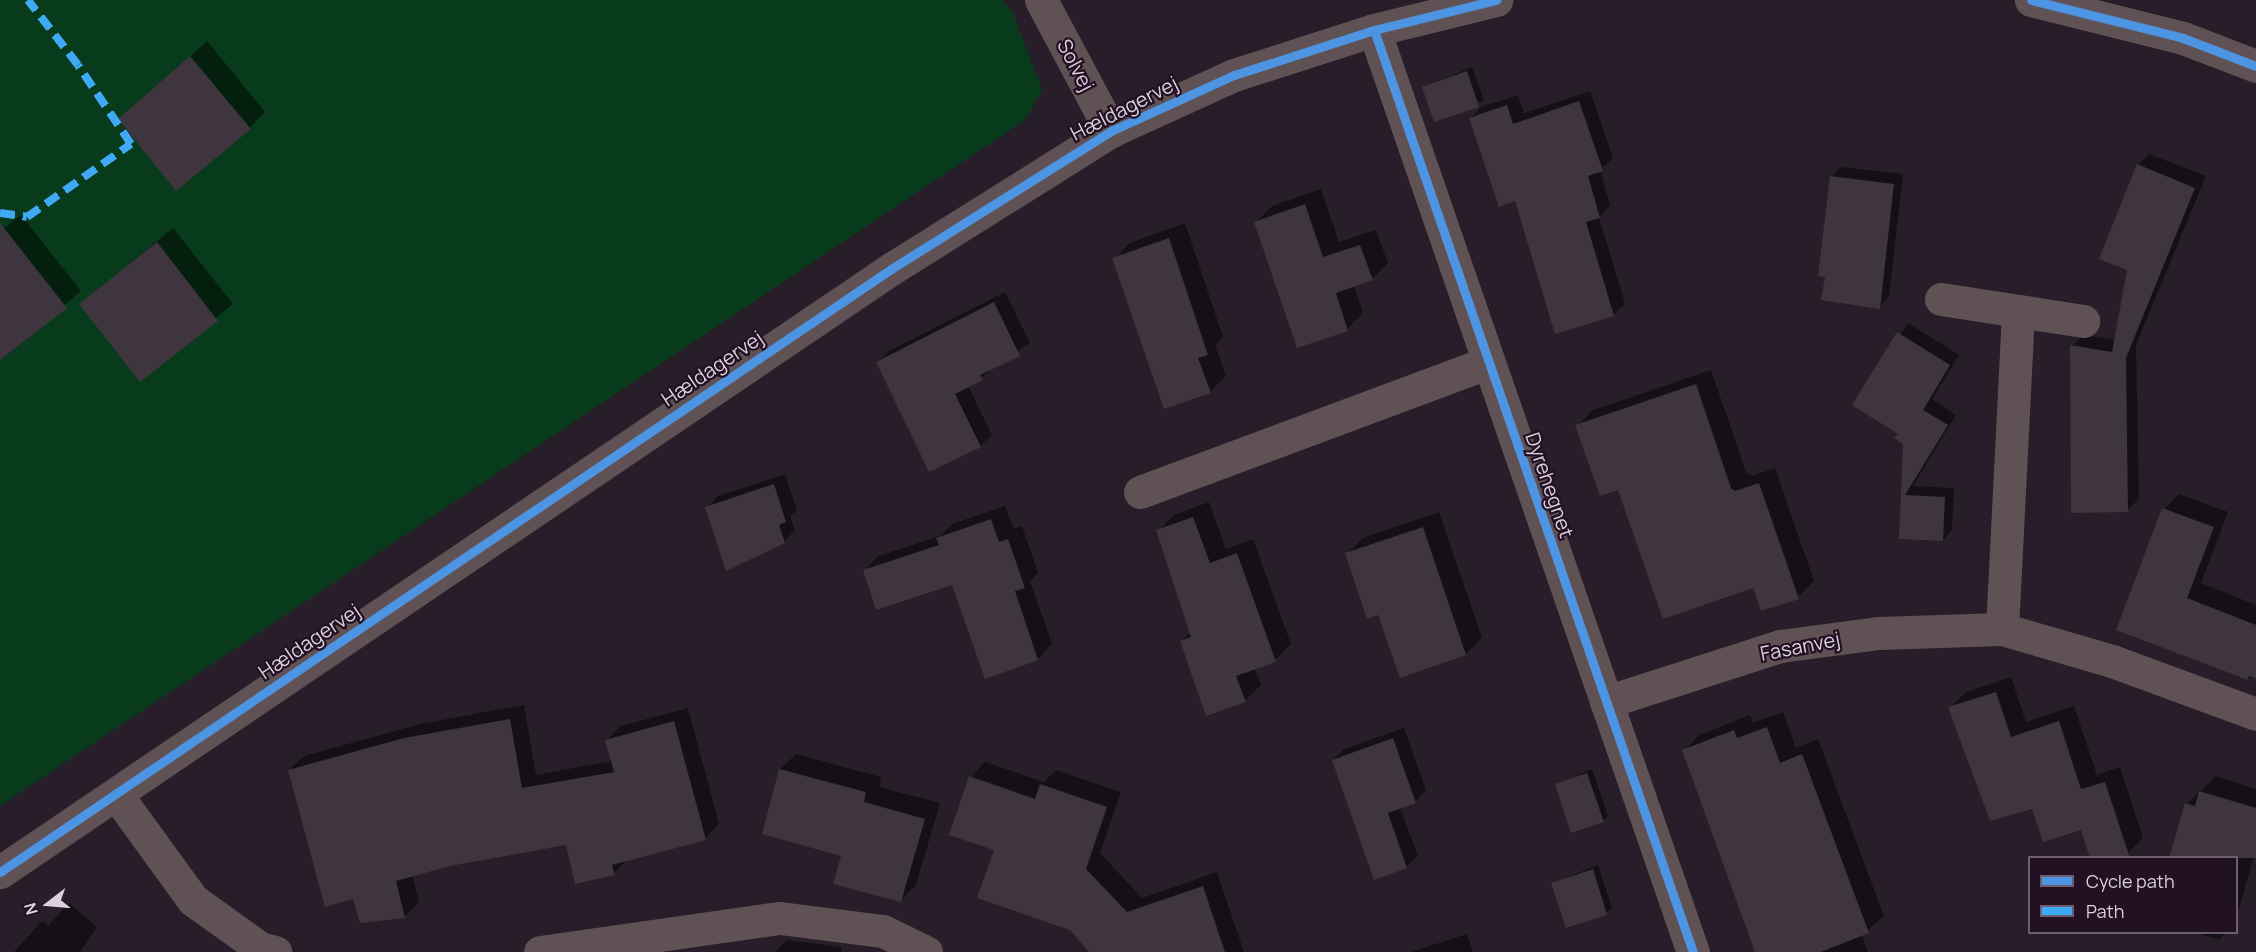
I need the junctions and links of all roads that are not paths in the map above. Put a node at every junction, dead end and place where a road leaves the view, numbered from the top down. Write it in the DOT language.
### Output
graph roads {
  1 [pos="1041,0"];
  2 [pos="1496,0"];
  3 [pos="2031,0"];
  4 [pos="1374,30"];
  5 [pos="2256,66"];
  6 [pos="1111,130"];
  7 [pos="1941,299"];
  8 [pos="2018,311"];
  9 [pos="2083,321"];
  10 [pos="1489,362"];
  11 [pos="1140,492"];
  12 [pos="2001,629"];
  13 [pos="1606,702"];
  14 [pos="2256,714"];
  15 [pos="116,794"];
  16 [pos="0,872"];
  17 [pos="275,952"];
  18 [pos="540,952"];
  19 [pos="927,952"];
  20 [pos="1693,952"];
  1 -- 6 [label="street, Solvej"];
  2 -- 4 [label="street, Hældagervej"];
  3 -- 5 [label="street"];
  4 -- 6 [label="street, Hældagervej"];
  4 -- 10 [label="street, Dyrehegnet"];
  6 -- 15 [label="street, Hældagervej"];
  7 -- 8 [label="street"];
  8 -- 9 [label="street"];
  8 -- 12 [label="street"];
  10 -- 11 [label="street"];
  10 -- 13 [label="street, Dyrehegnet"];
  12 -- 13 [label="street, Fasanvej"];
  12 -- 14 [label="street, Fasanvej"];
  13 -- 20 [label="street, Dyrehegnet"];
  15 -- 16 [label="street, Hældagervej"];
  15 -- 17 [label="street"];
  18 -- 19 [label="street"];
}
